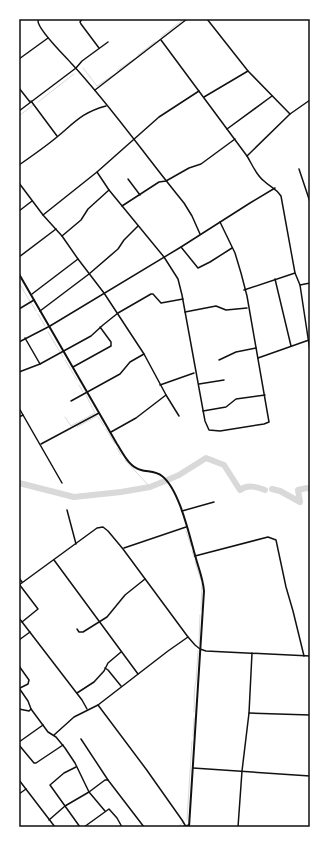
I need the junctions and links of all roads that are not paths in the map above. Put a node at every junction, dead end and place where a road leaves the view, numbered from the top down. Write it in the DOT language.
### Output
graph roads {
  1 [pos="39,19"];
  2 [pos="82,19"];
  3 [pos="187,19"];
  4 [pos="206,19"];
  5 [pos="48,38"];
  6 [pos="160,40"];
  7 [pos="108,42"];
  8 [pos="99,48"];
  9 [pos="19,59"];
  10 [pos="76,68"];
  11 [pos="248,71"];
  12 [pos="19,88"];
  13 [pos="95,90"];
  14 [pos="199,91"];
  15 [pos="272,96"];
  16 [pos="204,97"];
  17 [pos="310,100"];
  18 [pos="31,102"];
  19 [pos="106,106"];
  20 [pos="19,111"];
  21 [pos="290,114"];
  22 [pos="227,129"];
  23 [pos="57,136"];
  24 [pos="134,139"];
  25 [pos="235,139"];
  26 [pos="247,156"];
  27 [pos="19,165"];
  28 [pos="299,169"];
  29 [pos="97,172"];
  30 [pos="128,179"];
  31 [pos="166,181"];
  32 [pos="19,183"];
  33 [pos="275,188"];
  34 [pos="109,190"];
  35 [pos="140,195"];
  36 [pos="32,201"];
  37 [pos="310,202"];
  38 [pos="122,206"];
  39 [pos="19,211"];
  40 [pos="43,215"];
  41 [pos="220,222"];
  42 [pos="139,226"];
  43 [pos="56,229"];
  44 [pos="200,235"];
  45 [pos="62,236"];
  46 [pos="181,247"];
  47 [pos="232,248"];
  48 [pos="19,257"];
  49 [pos="164,257"];
  50 [pos="78,259"];
  51 [pos="295,273"];
  52 [pos="19,274"];
  53 [pos="89,274"];
  54 [pos="275,280"];
  55 [pos="310,283"];
  56 [pos="300,285"];
  57 [pos="244,290"];
  58 [pos="104,293"];
  59 [pos="31,295"];
  60 [pos="183,299"];
  61 [pos="34,300"];
  62 [pos="248,308"];
  63 [pos="19,309"];
  64 [pos="40,311"];
  65 [pos="185,312"];
  66 [pos="118,313"];
  67 [pos="50,326"];
  68 [pos="100,327"];
  69 [pos="25,338"];
  70 [pos="309,340"];
  71 [pos="19,342"];
  72 [pos="291,346"];
  73 [pos="256,348"];
  74 [pos="63,351"];
  75 [pos="310,351"];
  76 [pos="144,354"];
  77 [pos="258,358"];
  78 [pos="219,360"];
  79 [pos="40,364"];
  80 [pos="73,368"];
  81 [pos="19,372"];
  82 [pos="195,373"];
  83 [pos="224,380"];
  84 [pos="199,384"];
  85 [pos="160,385"];
  86 [pos="88,392"];
  87 [pos="265,394"];
  88 [pos="166,395"];
  89 [pos="71,401"];
  90 [pos="19,408"];
  91 [pos="203,411"];
  92 [pos="99,413"];
  93 [pos="23,415"];
  94 [pos="178,416"];
  95 [pos="19,417"];
  96 [pos="111,432"];
  97 [pos="41,444"];
  98 [pos="62,483"];
  99 [pos="214,502"];
  100 [pos="66,510"];
  101 [pos="182,511"];
  102 [pos="186,527"];
  103 [pos="76,544"];
  104 [pos="123,549"];
  105 [pos="195,556"];
  106 [pos="54,560"];
  107 [pos="19,578"];
  108 [pos="145,579"];
  109 [pos="22,582"];
  110 [pos="19,585"];
  111 [pos="19,618"];
  112 [pos="22,622"];
  113 [pos="100,622"];
  114 [pos="77,629"];
  115 [pos="30,632"];
  116 [pos="188,637"];
  117 [pos="19,640"];
  118 [pos="200,649"];
  119 [pos="121,652"];
  120 [pos="252,653"];
  121 [pos="304,656"];
  122 [pos="310,656"];
  123 [pos="19,666"];
  124 [pos="105,668"];
  125 [pos="138,674"];
  126 [pos="121,686"];
  127 [pos="19,688"];
  128 [pos="77,693"];
  129 [pos="98,704"];
  130 [pos="19,709"];
  131 [pos="31,709"];
  132 [pos="88,710"];
  133 [pos="249,713"];
  134 [pos="310,715"];
  135 [pos="43,725"];
  136 [pos="54,735"];
  137 [pos="81,739"];
  138 [pos="19,743"];
  139 [pos="63,745"];
  140 [pos="76,767"];
  141 [pos="193,768"];
  142 [pos="242,772"];
  143 [pos="310,776"];
  144 [pos="19,780"];
  145 [pos="108,780"];
  146 [pos="26,790"];
  147 [pos="89,792"];
  148 [pos="19,794"];
  149 [pos="65,806"];
  150 [pos="105,811"];
  151 [pos="49,820"];
  152 [pos="185,825"];
  153 [pos="189,826"];
  154 [pos="54,827"];
  155 [pos="80,827"];
  156 [pos="84,827"];
  157 [pos="122,827"];
  158 [pos="144,827"];
  159 [pos="181,827"];
  160 [pos="238,827"];
  1 -- 5 [label="street"];
  2 -- 8 [label="street"];
  3 -- 6 [label="street"];
  4 -- 11 [label="street"];
  5 -- 9 [label="street"];
  5 -- 10 [label="street"];
  6 -- 13 [label="street"];
  6 -- 14 [label="street"];
  7 -- 8 [label="street"];
  8 -- 10 [label="street"];
  10 -- 13 [label="street"];
  10 -- 18 [label="street"];
  11 -- 15 [label="street"];
  11 -- 16 [label="street"];
  12 -- 18 [label="street"];
  13 -- 19 [label="street"];
  14 -- 16 [label="street"];
  14 -- 24 [label="street"];
  15 -- 21 [label="street"];
  15 -- 22 [label="street"];
  16 -- 22 [label="street"];
  17 -- 21 [label="street"];
  18 -- 20 [label="street"];
  18 -- 23 [label="street"];
  19 -- 23 [label="street"];
  19 -- 24 [label="street"];
  21 -- 26 [label="street"];
  22 -- 25 [label="street"];
  23 -- 27 [label="street"];
  24 -- 29 [label="street"];
  24 -- 31 [label="street"];
  25 -- 26 [label="street"];
  25 -- 31 [label="street"];
  26 -- 33 [label="street"];
  28 -- 37 [label="street"];
  29 -- 34 [label="street"];
  29 -- 40 [label="street"];
  30 -- 35 [label="street"];
  31 -- 35 [label="street"];
  31 -- 44 [label="street"];
  32 -- 36 [label="street"];
  33 -- 41 [label="street"];
  33 -- 51 [label="street"];
  34 -- 38 [label="street"];
  34 -- 45 [label="street"];
  35 -- 38 [label="street"];
  36 -- 39 [label="street"];
  36 -- 40 [label="street"];
  38 -- 42 [label="street"];
  40 -- 43 [label="street"];
  41 -- 44 [label="street"];
  41 -- 47 [label="street"];
  42 -- 49 [label="street"];
  42 -- 53 [label="street"];
  43 -- 45 [label="street"];
  43 -- 48 [label="street"];
  44 -- 46 [label="street"];
  45 -- 50 [label="street"];
  46 -- 47 [label="street"];
  46 -- 49 [label="street"];
  47 -- 57 [label="street"];
  49 -- 58 [label="street"];
  49 -- 60 [label="street"];
  50 -- 53 [label="street"];
  50 -- 59 [label="street"];
  51 -- 54 [label="street"];
  51 -- 56 [label="street"];
  52 -- 59 [label="main road"];
  53 -- 58 [label="street"];
  53 -- 64 [label="street"];
  54 -- 57 [label="street"];
  54 -- 72 [label="street"];
  55 -- 56 [label="street"];
  56 -- 70 [label="street"];
  57 -- 62 [label="street"];
  58 -- 66 [label="street"];
  58 -- 67 [label="street"];
  59 -- 61 [label="main road"];
  60 -- 65 [label="street"];
  60 -- 66 [label="street"];
  61 -- 63 [label="street"];
  61 -- 64 [label="main road"];
  62 -- 65 [label="street"];
  62 -- 73 [label="street"];
  64 -- 67 [label="main road"];
  65 -- 82 [label="street"];
  66 -- 68 [label="street"];
  66 -- 76 [label="street"];
  67 -- 69 [label="street"];
  67 -- 74 [label="main road"];
  68 -- 74 [label="street"];
  68 -- 80 [label="street"];
  69 -- 71 [label="street"];
  69 -- 79 [label="street"];
  70 -- 72 [label="street"];
  70 -- 75 [label="street"];
  72 -- 77 [label="street"];
  73 -- 77 [label="street"];
  73 -- 78 [label="street"];
  74 -- 79 [label="street"];
  74 -- 80 [label="main road"];
  76 -- 85 [label="street"];
  76 -- 86 [label="street"];
  77 -- 87 [label="street"];
  79 -- 81 [label="street"];
  80 -- 86 [label="main road"];
  82 -- 84 [label="street"];
  82 -- 85 [label="street"];
  83 -- 84 [label="street"];
  84 -- 91 [label="street"];
  85 -- 88 [label="street"];
  86 -- 89 [label="street"];
  86 -- 92 [label="main road"];
  87 -- 91 [label="street"];
  87 -- 91 [label="street"];
  88 -- 94 [label="street"];
  88 -- 96 [label="street"];
  90 -- 93 [label="street"];
  92 -- 96 [label="main road"];
  92 -- 97 [label="street"];
  93 -- 95 [label="street"];
  93 -- 97 [label="street"];
  96 -- 101 [label="main road"];
  97 -- 98 [label="street"];
  99 -- 101 [label="street"];
  100 -- 103 [label="street"];
  101 -- 102 [label="main road"];
  102 -- 104 [label="street"];
  102 -- 105 [label="main road"];
  103 -- 104 [label="street"];
  103 -- 106 [label="street"];
  104 -- 108 [label="street"];
  105 -- 118 [label="main road"];
  105 -- 121 [label="street"];
  106 -- 109 [label="street"];
  106 -- 113 [label="street"];
  107 -- 109 [label="street"];
  108 -- 113 [label="street"];
  108 -- 116 [label="street"];
  109 -- 110 [label="street"];
  110 -- 112 [label="street"];
  111 -- 112 [label="street"];
  112 -- 115 [label="street"];
  113 -- 114 [label="street"];
  113 -- 119 [label="street"];
  115 -- 117 [label="street"];
  115 -- 128 [label="street"];
  116 -- 118 [label="street"];
  116 -- 125 [label="street"];
  118 -- 120 [label="street"];
  118 -- 141 [label="main road"];
  119 -- 124 [label="street"];
  119 -- 125 [label="street"];
  120 -- 121 [label="street"];
  120 -- 133 [label="street"];
  121 -- 122 [label="street"];
  123 -- 127 [label="street"];
  124 -- 126 [label="street"];
  124 -- 128 [label="street"];
  125 -- 126 [label="street"];
  126 -- 129 [label="street"];
  127 -- 131 [label="street"];
  128 -- 132 [label="street"];
  129 -- 132 [label="street"];
  129 -- 152 [label="street"];
  130 -- 131 [label="street"];
  131 -- 135 [label="street"];
  132 -- 136 [label="street"];
  133 -- 134 [label="street"];
  133 -- 142 [label="street"];
  135 -- 136 [label="street"];
  135 -- 138 [label="street"];
  136 -- 139 [label="street"];
  137 -- 145 [label="street"];
  138 -- 139 [label="street"];
  139 -- 140 [label="street"];
  140 -- 147 [label="street"];
  140 -- 149 [label="street"];
  141 -- 142 [label="street"];
  141 -- 153 [label="main road"];
  142 -- 143 [label="street"];
  142 -- 160 [label="street"];
  144 -- 146 [label="street"];
  145 -- 147 [label="street"];
  145 -- 158 [label="street"];
  146 -- 148 [label="street"];
  146 -- 151 [label="street"];
  147 -- 149 [label="street"];
  147 -- 150 [label="street"];
  149 -- 151 [label="street"];
  149 -- 155 [label="street"];
  150 -- 156 [label="street"];
  150 -- 157 [label="street"];
  151 -- 154 [label="street"];
  152 -- 153 [label="street"];
  152 -- 159 [label="street"];
}
